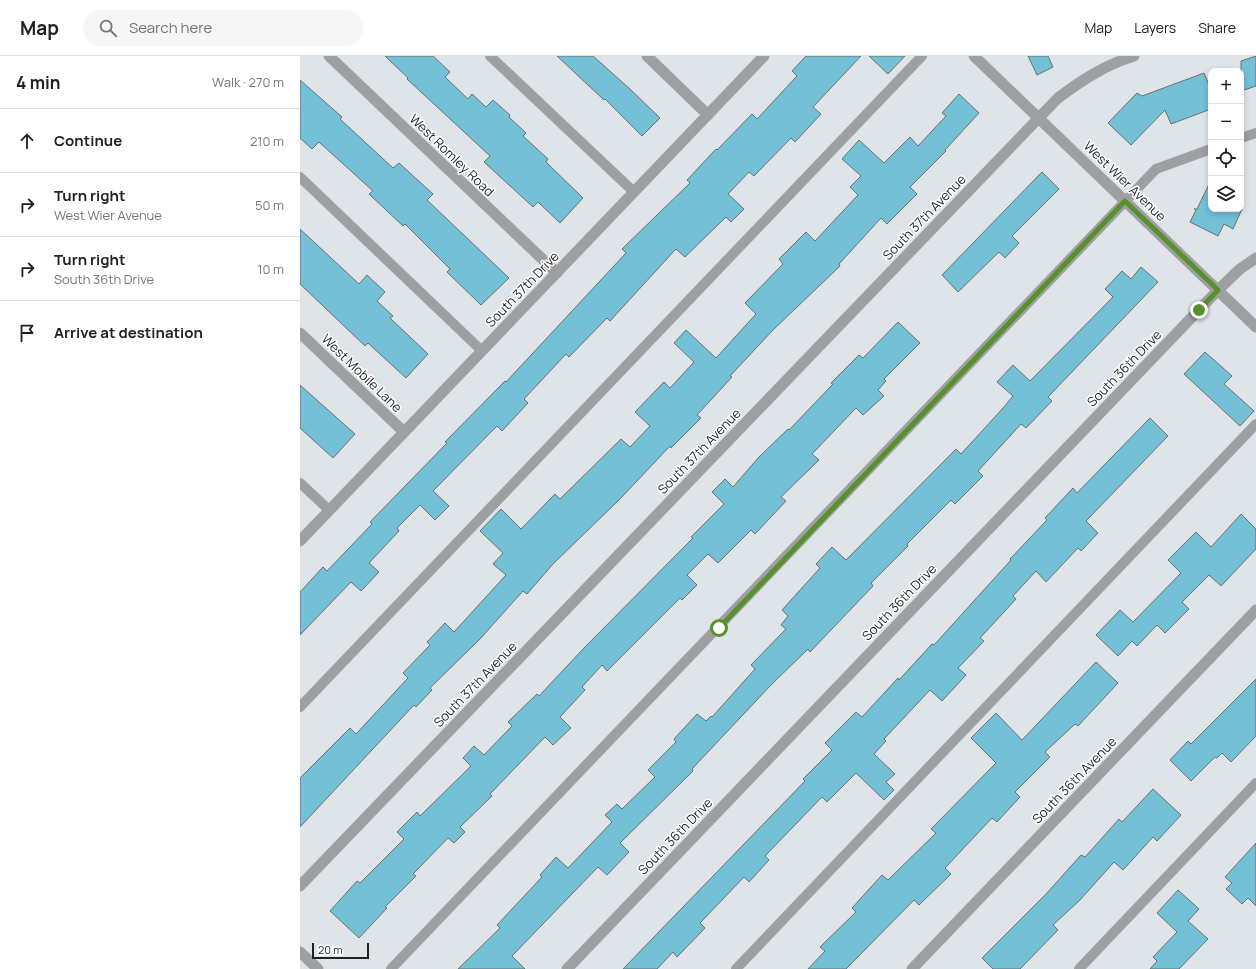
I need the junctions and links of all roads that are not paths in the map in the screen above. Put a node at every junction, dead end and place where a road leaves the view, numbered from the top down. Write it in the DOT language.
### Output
graph roads {
  1 [pos="329,56"];
  2 [pos="490,56"];
  3 [pos="647,56"];
  4 [pos="764,56"];
  5 [pos="922,56"];
  6 [pos="974,56"];
  7 [pos="1134,56"];
  8 [pos="708,115"];
  9 [pos="1039,118"];
  10 [pos="1256,133"];
  11 [pos="1244,137"];
  12 [pos="1208,150"];
  13 [pos="300,176"];
  14 [pos="634,192"];
  15 [pos="1125,201"];
  16 [pos="1256,258"];
  17 [pos="556,273"];
  18 [pos="1218,290"];
  19 [pos="1256,327"];
  20 [pos="300,333"];
  21 [pos="482,352"];
  22 [pos="1256,424"];
  23 [pos="404,432"];
  24 [pos="300,483"];
  25 [pos="329,510"];
  26 [pos="300,541"];
  27 [pos="1256,610"];
  28 [pos="300,707"];
  29 [pos="1256,782"];
  30 [pos="300,886"];
  31 [pos="300,952"];
  32 [pos="318,969"];
  33 [pos="391,969"];
  34 [pos="566,969"];
  35 [pos="736,969"];
  36 [pos="912,969"];
  37 [pos="1079,969"];
  1 -- 17 [label="street, West Romley Road"];
  2 -- 14 [label="lane"];
  3 -- 8 [label="street"];
  4 -- 8 [label="street, South 37th Drive"];
  5 -- 28 [label="lane"];
  6 -- 9 [label="street, West Wier Avenue"];
  7 -- 9 [label="street, South 37th Avenue"];
  8 -- 14 [label="street, South 37th Drive"];
  9 -- 15 [label="street, West Wier Avenue"];
  9 -- 30 [label="street, South 37th Avenue"];
  10 -- 11 [label="lane"];
  12 -- 15 [label="lane"];
  13 -- 21 [label="lane"];
  14 -- 17 [label="street, South 37th Drive"];
  15 -- 18 [label="street, West Wier Avenue"];
  15 -- 33 [label="lane"];
  16 -- 18 [label="street, South 36th Drive"];
  17 -- 21 [label="street, South 37th Drive"];
  18 -- 19 [label="street, West Wier Avenue"];
  18 -- 34 [label="street, South 36th Drive"];
  20 -- 23 [label="street, West Mobile Lane"];
  21 -- 23 [label="street, South 37th Drive"];
  22 -- 35 [label="lane"];
  23 -- 25 [label="street, South 37th Drive"];
  24 -- 25 [label="lane"];
  25 -- 26 [label="street, South 37th Drive"];
  27 -- 36 [label="street, South 36th Avenue"];
  29 -- 37 [label="lane"];
  31 -- 32 [label="street"];
}
